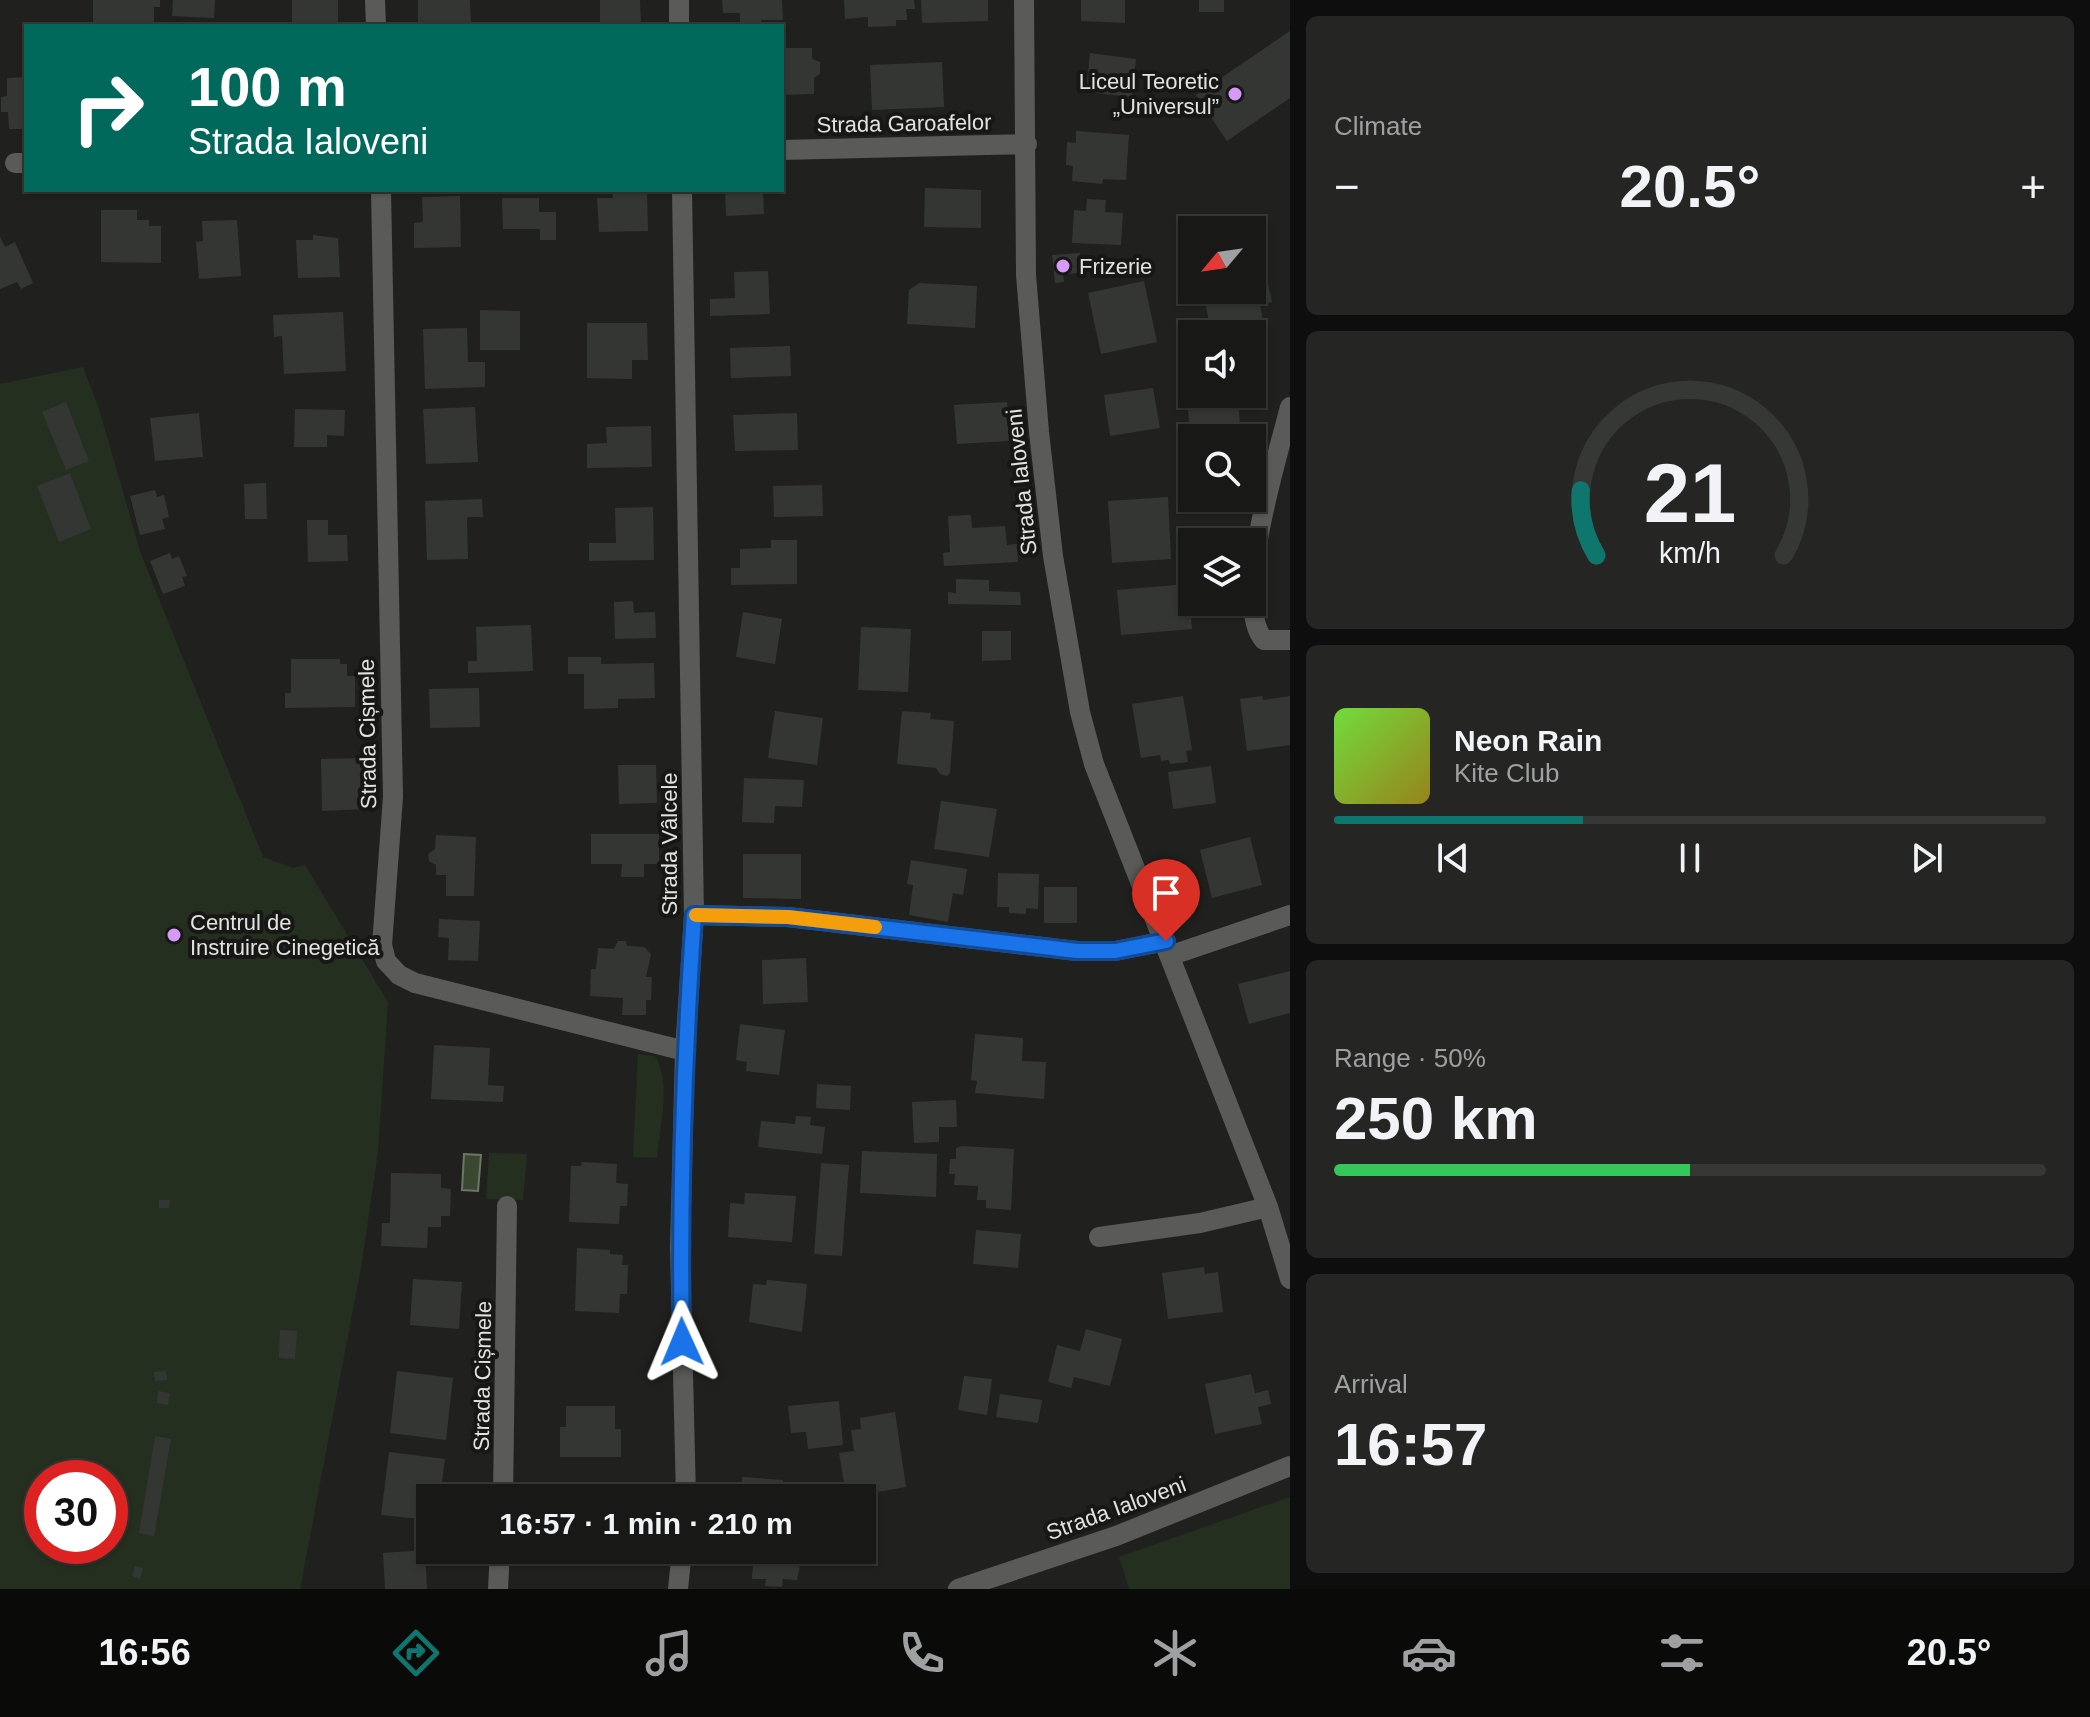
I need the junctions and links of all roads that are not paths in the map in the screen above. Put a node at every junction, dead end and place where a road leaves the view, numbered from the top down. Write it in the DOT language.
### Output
graph roads {
  1 [pos="375,0"];
  2 [pos="679,0"];
  3 [pos="1024,0"];
  4 [pos="376,24"];
  5 [pos="679,24"];
  6 [pos="1027,144"];
  7 [pos="784,150"];
  8 [pos="381,192"];
  9 [pos="682,192"];
  10 [pos="1290,407"];
  11 [pos="1290,640"];
  12 [pos="694,915"];
  13 [pos="1290,915"];
  14 [pos="1169,948"];
  15 [pos="685,1051"];
  16 [pos="507,1206"];
  17 [pos="1268,1207"];
  18 [pos="1099,1237"];
  19 [pos="1290,1279"];
  20 [pos="1290,1466"];
  21 [pos="503,1484"];
  22 [pos="686,1484"];
  23 [pos="499,1564"];
  24 [pos="681,1564"];
  25 [pos="498,1589"];
  26 [pos="678,1589"];
  27 [pos="958,1589"];
  1 -- 4 [label="street"];
  2 -- 5 [label="street"];
  3 -- 6 [label="street, Strada Ialoveni"];
  6 -- 7 [label="street, Strada Garoafelor"];
  6 -- 14 [label="street, Strada Ialoveni"];
  8 -- 15 [label="street, Strada Cișmele"];
  9 -- 12 [label="street, Strada Vâlcele"];
  10 -- 11 [label="street"];
  12 -- 14 [label="street"];
  12 -- 15 [label="street, Strada Vâlcele"];
  13 -- 14 [label="street"];
  14 -- 17 [label="street, Strada Ialoveni"];
  15 -- 22 [label="street, Strada Vâlcele"];
  16 -- 21 [label="street, Strada Cișmele"];
  17 -- 18 [label="street"];
  17 -- 19 [label="street, Strada Ialoveni"];
  20 -- 27 [label="street, Strada Ialoveni"];
  23 -- 25 [label="street"];
  24 -- 26 [label="street"];
}
